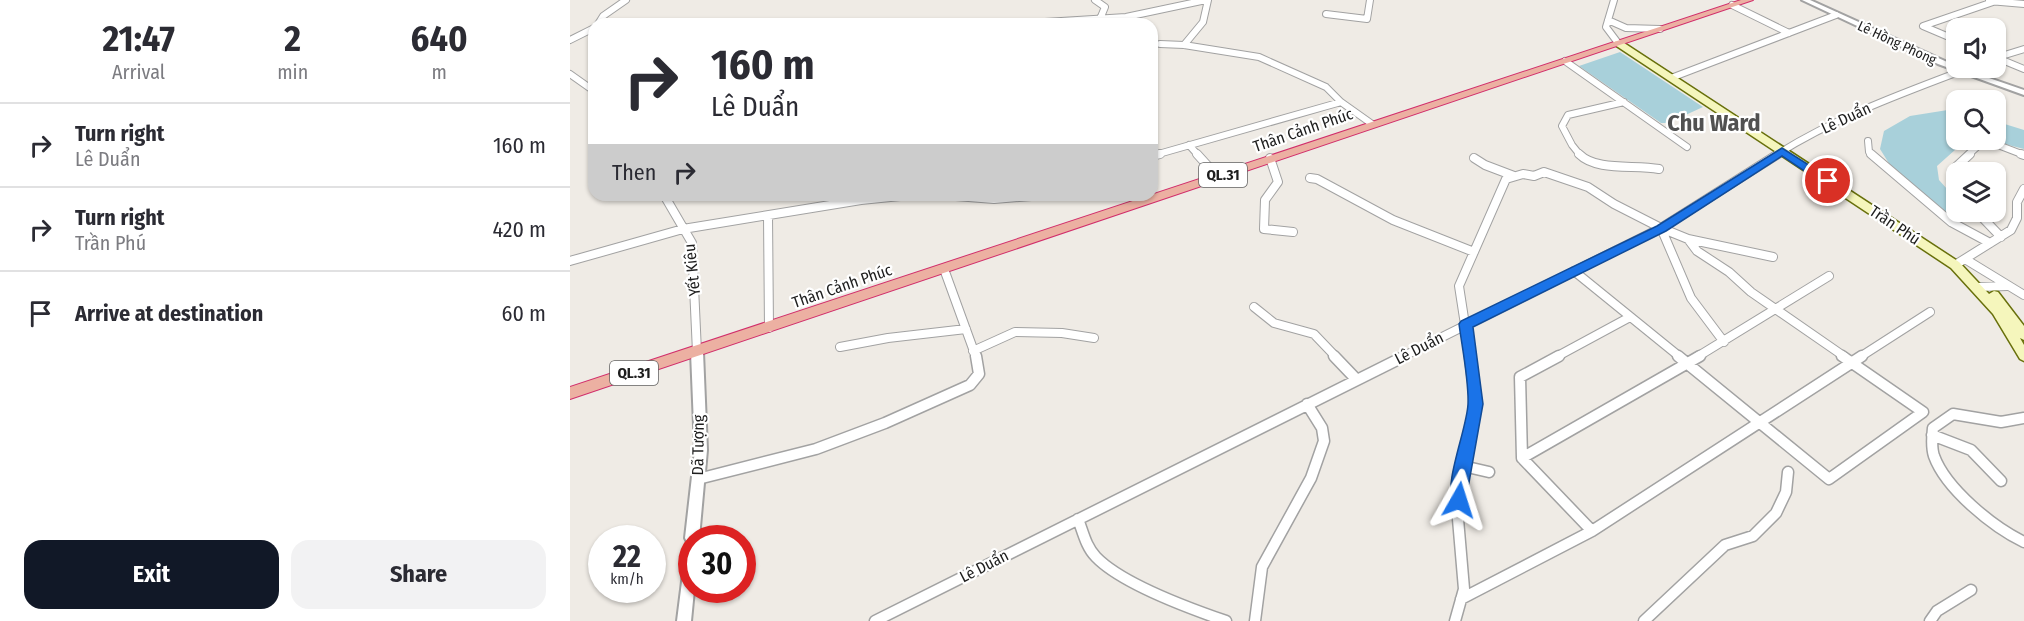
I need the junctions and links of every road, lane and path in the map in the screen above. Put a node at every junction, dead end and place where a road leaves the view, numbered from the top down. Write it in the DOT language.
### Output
graph roads {
  1 [pos="1095,0"];
  2 [pos="1207,0"];
  3 [pos="1370,0"];
  4 [pos="1614,0"];
  5 [pos="1749,0"];
  6 [pos="1805,0"];
  7 [pos="1985,0"];
  8 [pos="621,1"];
  9 [pos="1993,2"];
  10 [pos="2024,4"];
  11 [pos="1732,5"];
  12 [pos="1326,14"];
  13 [pos="1836,15"];
  14 [pos="602,18"];
  15 [pos="1100,18"];
  16 [pos="1120,18"];
  17 [pos="1946,18"];
  18 [pos="1946,18"];
  19 [pos="1608,20"];
  20 [pos="1660,29"];
  21 [pos="588,31"];
  22 [pos="1789,33"];
  23 [pos="1946,36"];
  24 [pos="1617,39"];
  25 [pos="570,40"];
  26 [pos="1160,44"];
  27 [pos="1184,45"];
  28 [pos="2024,48"];
  29 [pos="2006,54"];
  30 [pos="1565,61"];
  31 [pos="2006,62"];
  32 [pos="1946,65"];
  33 [pos="2024,69"];
  34 [pos="570,74"];
  35 [pos="1946,76"];
  36 [pos="1674,77"];
  37 [pos="1980,78"];
  38 [pos="588,87"];
  39 [pos="2024,93"];
  40 [pos="1341,102"];
  41 [pos="1624,102"];
  42 [pos="1371,124"];
  43 [pos="1868,141"];
  44 [pos="1189,145"];
  45 [pos="1687,147"];
  46 [pos="1785,149"];
  47 [pos="1158,154"];
  48 [pos="2024,155"];
  49 [pos="1270,158"];
  50 [pos="1474,158"];
  51 [pos="1961,162"];
  52 [pos="1659,169"];
  53 [pos="1217,176"];
  54 [pos="1514,176"];
  55 [pos="1310,178"];
  56 [pos="2024,189"];
  57 [pos="1158,196"];
  58 [pos="667,201"];
  59 [pos="844,201"];
  60 [pos="1144,201"];
  61 [pos="768,216"];
  62 [pos="1946,218"];
  63 [pos="1951,222"];
  64 [pos="1987,222"];
  65 [pos="1661,228"];
  66 [pos="683,229"];
  67 [pos="1293,232"];
  68 [pos="2001,237"];
  69 [pos="1688,239"];
  70 [pos="1990,243"];
  71 [pos="1474,252"];
  72 [pos="1773,257"];
  73 [pos="570,261"];
  74 [pos="1960,262"];
  75 [pos="944,269"];
  76 [pos="1574,271"];
  77 [pos="1829,276"];
  78 [pos="1982,286"];
  79 [pos="2008,286"];
  80 [pos="2024,295"];
  81 [pos="1254,307"];
  82 [pos="1777,310"];
  83 [pos="1930,312"];
  84 [pos="1630,317"];
  85 [pos="1466,324"];
  86 [pos="769,328"];
  87 [pos="966,329"];
  88 [pos="2024,335"];
  89 [pos="1094,338"];
  90 [pos="1724,342"];
  91 [pos="840,347"];
  92 [pos="973,351"];
  93 [pos="698,352"];
  94 [pos="2024,356"];
  95 [pos="1852,362"];
  96 [pos="1687,363"];
  97 [pos="1356,379"];
  98 [pos="570,393"];
  99 [pos="1307,404"];
  100 [pos="2024,418"];
  101 [pos="1759,423"];
  102 [pos="1932,435"];
  103 [pos="1522,458"];
  104 [pos="1463,466"];
  105 [pos="1489,472"];
  106 [pos="1788,472"];
  107 [pos="698,479"];
  108 [pos="2001,481"];
  109 [pos="1078,519"];
  110 [pos="693,525"];
  111 [pos="1592,531"];
  112 [pos="2024,542"];
  113 [pos="1971,590"];
  114 [pos="1461,599"];
  115 [pos="686,603"];
  116 [pos="684,621"];
  117 [pos="875,621"];
  118 [pos="1226,621"];
  119 [pos="1255,621"];
  120 [pos="1455,621"];
  121 [pos="1644,621"];
  122 [pos="1930,621"];
  1 -- 15 [label="street"];
  2 -- 16 [label="street"];
  2 -- 27 [label="street"];
  3 -- 12 [label="street"];
  4 -- 19 [label="street"];
  5 -- 11 [label="highway, Thân Cảnh Phúc / QL.31"];
  6 -- 13 [label="street, Lê Hồng Phong"];
  7 -- 9 [label="street"];
  8 -- 14 [label="street"];
  9 -- 10 [label="street"];
  9 -- 17 [label="street"];
  11 -- 20 [label="highway, Thân Cảnh Phúc / QL.31"];
  11 -- 22 [label="street"];
  13 -- 22 [label="street"];
  13 -- 32 [label="street, Lê Hồng Phong"];
  18 -- 23 [label="street"];
  19 -- 20 [label="street"];
  19 -- 24 [label="street"];
  20 -- 24 [label="highway, Thân Cảnh Phúc / QL.31"];
  21 -- 25 [label="street"];
  22 -- 36 [label="street"];
  24 -- 30 [label="highway, Thân Cảnh Phúc / QL.31"];
  24 -- 36 [label="main road, Trần Phú"];
  26 -- 27 [label="street"];
  27 -- 40 [label="street"];
  28 -- 29 [label="street"];
  30 -- 41 [label="street"];
  30 -- 42 [label="highway, Thân Cảnh Phúc / QL.31"];
  31 -- 33 [label="street"];
  34 -- 38 [label="street"];
  35 -- 46 [label="street, Lê Duẩn"];
  36 -- 46 [label="main road, Trần Phú"];
  37 -- 39 [label="street, Lê Hồng Phong"];
  40 -- 42 [label="street"];
  40 -- 44 [label="street"];
  41 -- 45 [label="street"];
  41 -- 52 [label="street"];
  42 -- 49 [label="highway, Thân Cảnh Phúc / QL.31"];
  43 -- 62 [label="street"];
  44 -- 47 [label="street"];
  44 -- 53 [label="street"];
  46 -- 65 [label="street, Lê Duẩn"];
  46 -- 74 [label="main road, Trần Phú"];
  48 -- 51 [label="street"];
  49 -- 53 [label="highway, Thân Cảnh Phúc / QL.31"];
  49 -- 67 [label="street"];
  50 -- 54 [label="street"];
  53 -- 57 [label="highway, Thân Cảnh Phúc / QL.31"];
  54 -- 65 [label="street"];
  54 -- 71 [label="street"];
  55 -- 71 [label="street"];
  56 -- 68 [label="street"];
  58 -- 66 [label="street, Yết Kiêu"];
  59 -- 61 [label="street"];
  60 -- 75 [label="highway, Thân Cảnh Phúc / QL.31"];
  61 -- 66 [label="street"];
  61 -- 86 [label="street"];
  63 -- 70 [label="street"];
  64 -- 68 [label="street"];
  65 -- 69 [label="street"];
  65 -- 76 [label="street, Lê Duẩn"];
  65 -- 90 [label="street"];
  66 -- 73 [label="street"];
  66 -- 93 [label="street, Yết Kiêu"];
  68 -- 70 [label="street"];
  69 -- 72 [label="street"];
  69 -- 82 [label="street"];
  70 -- 74 [label="street"];
  71 -- 85 [label="street"];
  74 -- 78 [label="main road, Trần Phú"];
  74 -- 79 [label="street, Trần Phú"];
  75 -- 86 [label="highway, Thân Cảnh Phúc / QL.31"];
  75 -- 87 [label="street"];
  76 -- 84 [label="street"];
  76 -- 85 [label="street, Lê Duẩn"];
  77 -- 82 [label="street"];
  78 -- 79 [label="street"];
  78 -- 88 [label="main road, Trần Phú"];
  78 -- 94 [label="main road, Trần Phú"];
  79 -- 80 [label="street, Trần Phú"];
  81 -- 97 [label="street"];
  82 -- 90 [label="street"];
  82 -- 95 [label="street"];
  83 -- 95 [label="street"];
  84 -- 96 [label="street"];
  84 -- 103 [label="street"];
  85 -- 97 [label="street, Lê Duẩn"];
  85 -- 104 [label="street"];
  86 -- 93 [label="highway, Thân Cảnh Phúc / QL.31"];
  87 -- 91 [label="street"];
  87 -- 92 [label="street"];
  89 -- 92 [label="street"];
  90 -- 96 [label="street"];
  92 -- 107 [label="street"];
  93 -- 98 [label="highway, QL.31"];
  93 -- 107 [label="street, Dã Tượng"];
  95 -- 101 [label="street"];
  95 -- 101 [label="street"];
  96 -- 101 [label="street"];
  96 -- 103 [label="street"];
  97 -- 99 [label="street, Lê Duẩn"];
  99 -- 109 [label="street, Lê Duẩn"];
  99 -- 119 [label="street"];
  100 -- 102 [label="street"];
  101 -- 111 [label="street"];
  102 -- 108 [label="street"];
  102 -- 112 [label="street"];
  103 -- 111 [label="street"];
  104 -- 105 [label="street"];
  104 -- 114 [label="street"];
  106 -- 121 [label="street"];
  107 -- 110 [label="street, Dã Tượng"];
  109 -- 117 [label="street, Lê Duẩn"];
  109 -- 118 [label="street"];
  111 -- 114 [label="street"];
  113 -- 122 [label="street"];
  114 -- 120 [label="street"];
  115 -- 116 [label="street"];
}
